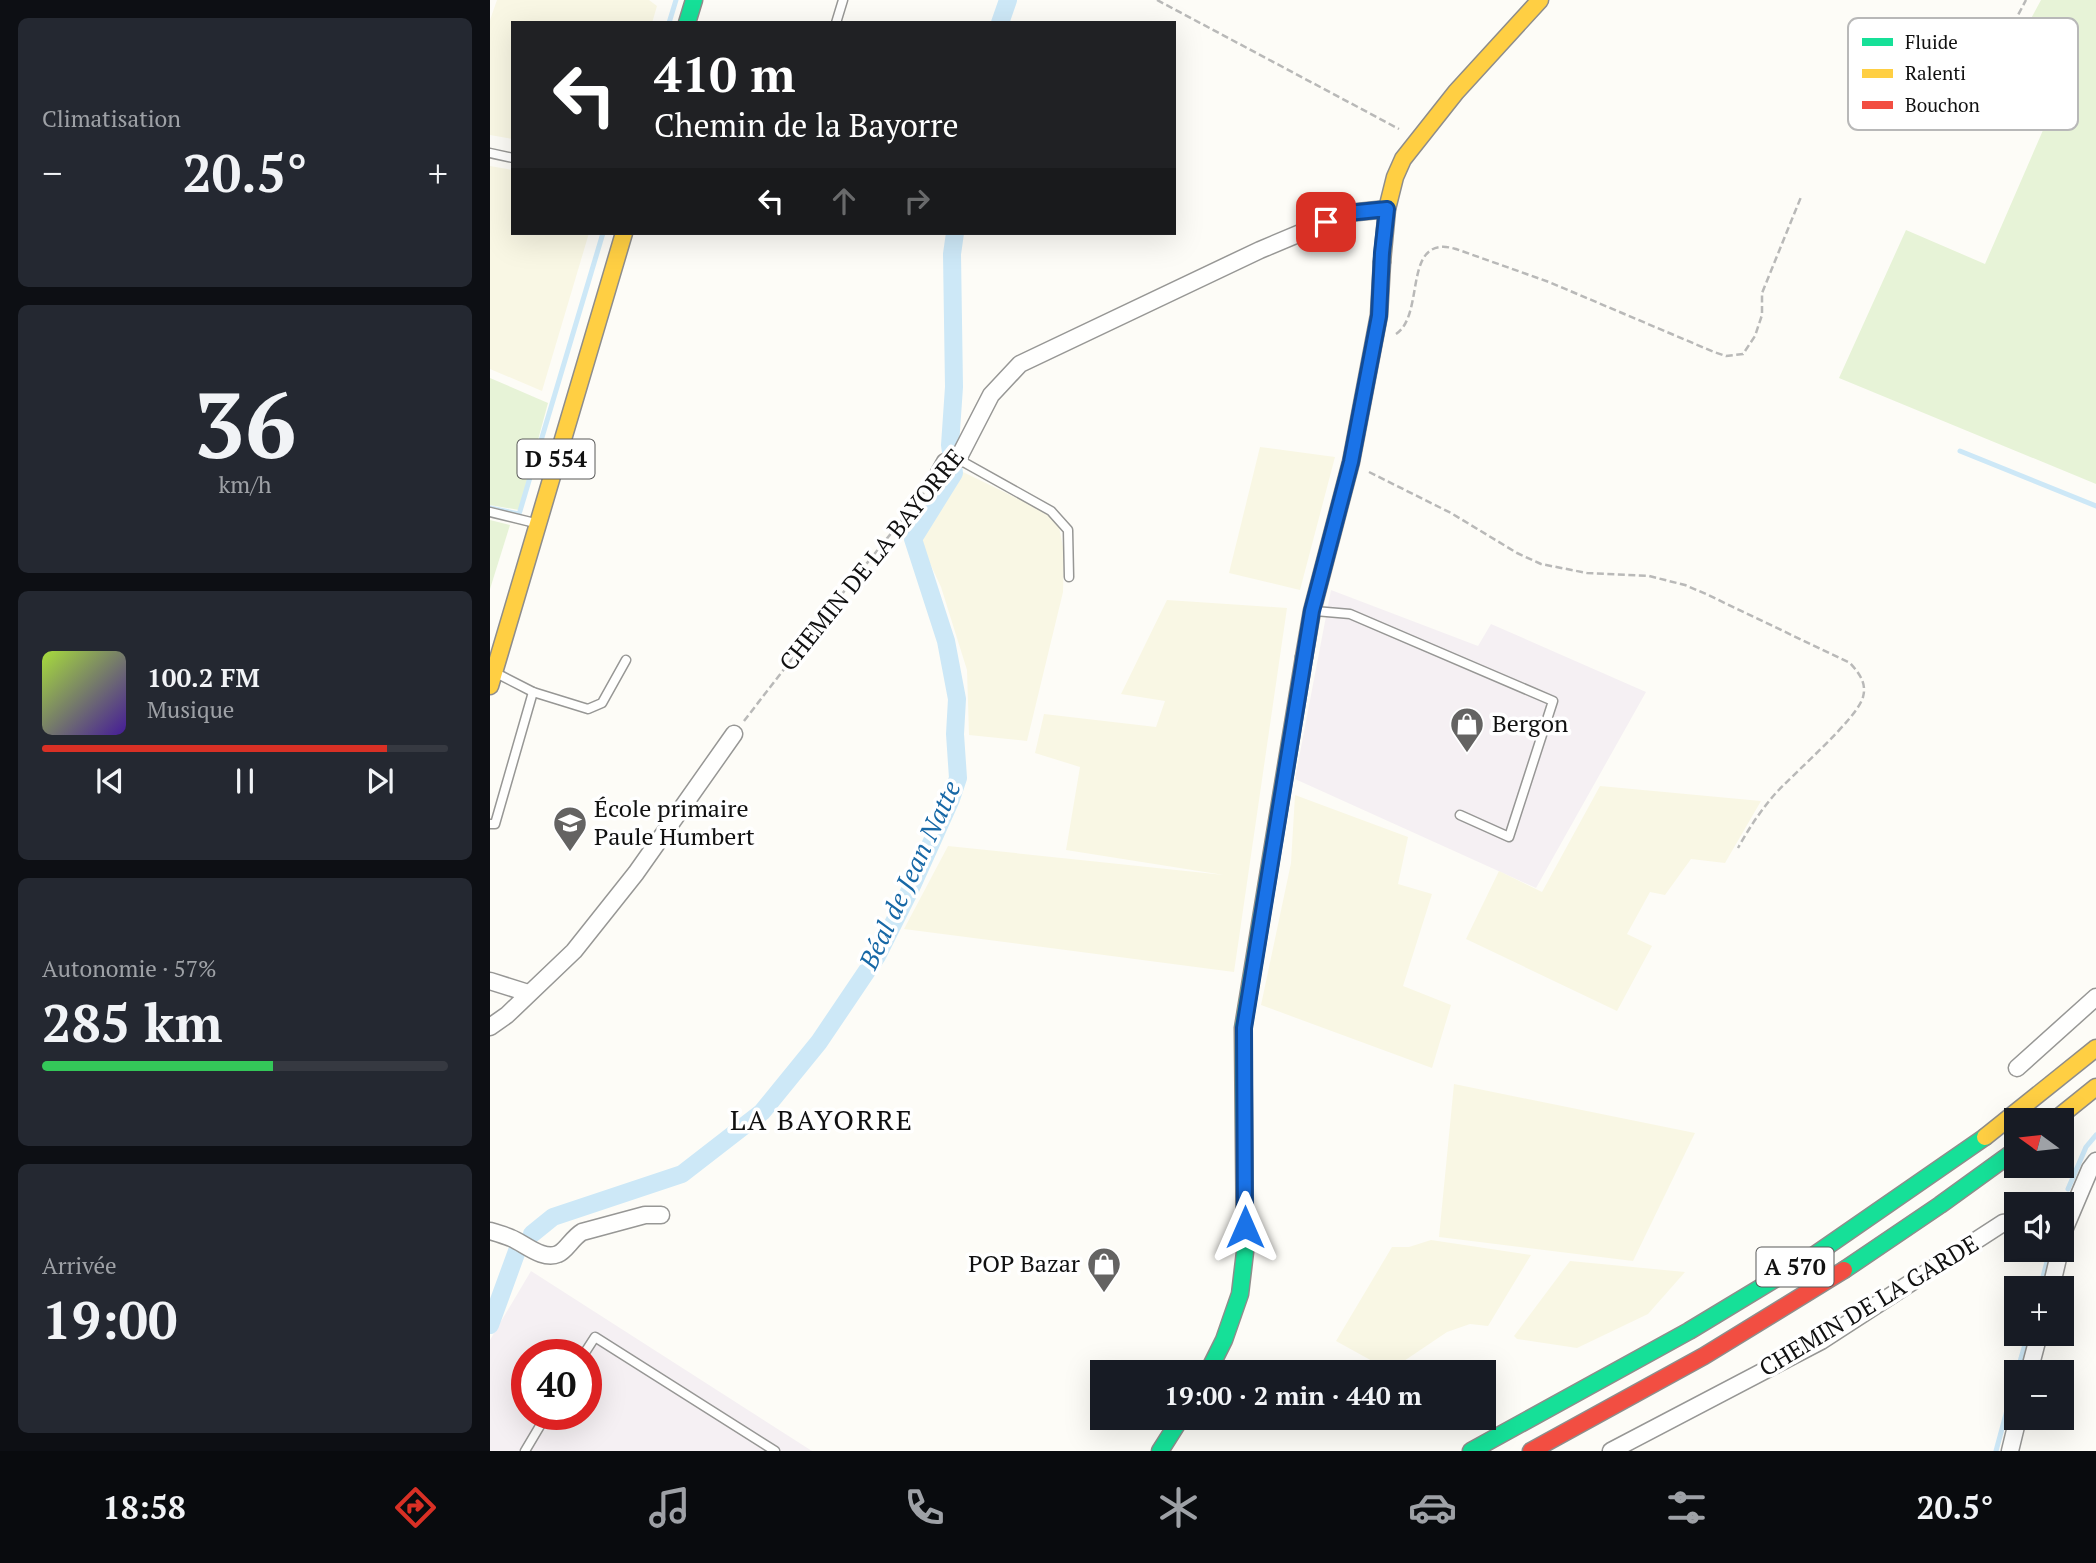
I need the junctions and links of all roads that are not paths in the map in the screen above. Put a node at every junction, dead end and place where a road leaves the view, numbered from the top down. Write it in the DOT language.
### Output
graph roads {
  1 [pos="694,0"];
  2 [pos="843,0"];
  3 [pos="1541,0"];
  4 [pos="688,21"];
  5 [pos="837,21"];
  6 [pos="490,153"];
  7 [pos="511,158"];
  8 [pos="1387,209"];
  9 [pos="623,235"];
  10 [pos="949,463"];
  11 [pos="490,512"];
  12 [pos="537,523"];
  13 [pos="1069,577"];
  14 [pos="1312,611"];
  15 [pos="626,660"];
  16 [pos="492,679"];
  17 [pos="533,692"];
  18 [pos="734,734"];
  19 [pos="1460,815"];
  20 [pos="490,824"];
  21 [pos="490,981"];
  22 [pos="528,993"];
  23 [pos="2096,997"];
  24 [pos="490,1027"];
  25 [pos="2096,1048"];
  26 [pos="2017,1068"];
  27 [pos="2096,1087"];
  28 [pos="2070,1108"];
  29 [pos="2004,1159"];
  30 [pos="2096,1161"];
  31 [pos="2074,1206"];
  32 [pos="661,1215"];
  33 [pos="2004,1223"];
  34 [pos="490,1231"];
  35 [pos="602,1341"];
  36 [pos="1214,1360"];
  37 [pos="537,1430"];
  38 [pos="1173,1430"];
  39 [pos="2015,1430"];
  40 [pos="524,1451"];
  41 [pos="775,1451"];
  42 [pos="1160,1451"];
  43 [pos="1471,1451"];
  44 [pos="1531,1451"];
  45 [pos="1611,1451"];
  46 [pos="2010,1451"];
  1 -- 4 [label="main road"];
  2 -- 5 [label="lane"];
  3 -- 8 [label="main road"];
  6 -- 7 [label="lane"];
  8 -- 10 [label="street, CHEMIN DE LA BAYORRE"];
  8 -- 14 [label="main road"];
  9 -- 12 [label="main road, D 554"];
  10 -- 13 [label="lane"];
  11 -- 12 [label="lane"];
  12 -- 16 [label="main road, D 554"];
  14 -- 19 [label="lane"];
  14 -- 36 [label="main road"];
  15 -- 17 [label="lane"];
  16 -- 17 [label="lane"];
  17 -- 20 [label="lane"];
  18 -- 22 [label="street"];
  21 -- 22 [label="street"];
  22 -- 24 [label="street"];
  23 -- 26 [label="street"];
  25 -- 43 [label="main road, A 570"];
  27 -- 28 [label="main road"];
  29 -- 44 [label="main road, A 570"];
  30 -- 31 [label="street"];
  32 -- 34 [label="street"];
  33 -- 45 [label="street, CHEMIN DE LA GARDE"];
  35 -- 41 [label="lane"];
  37 -- 40 [label="lane"];
  38 -- 42 [label="main road"];
  39 -- 46 [label="street"];
}
